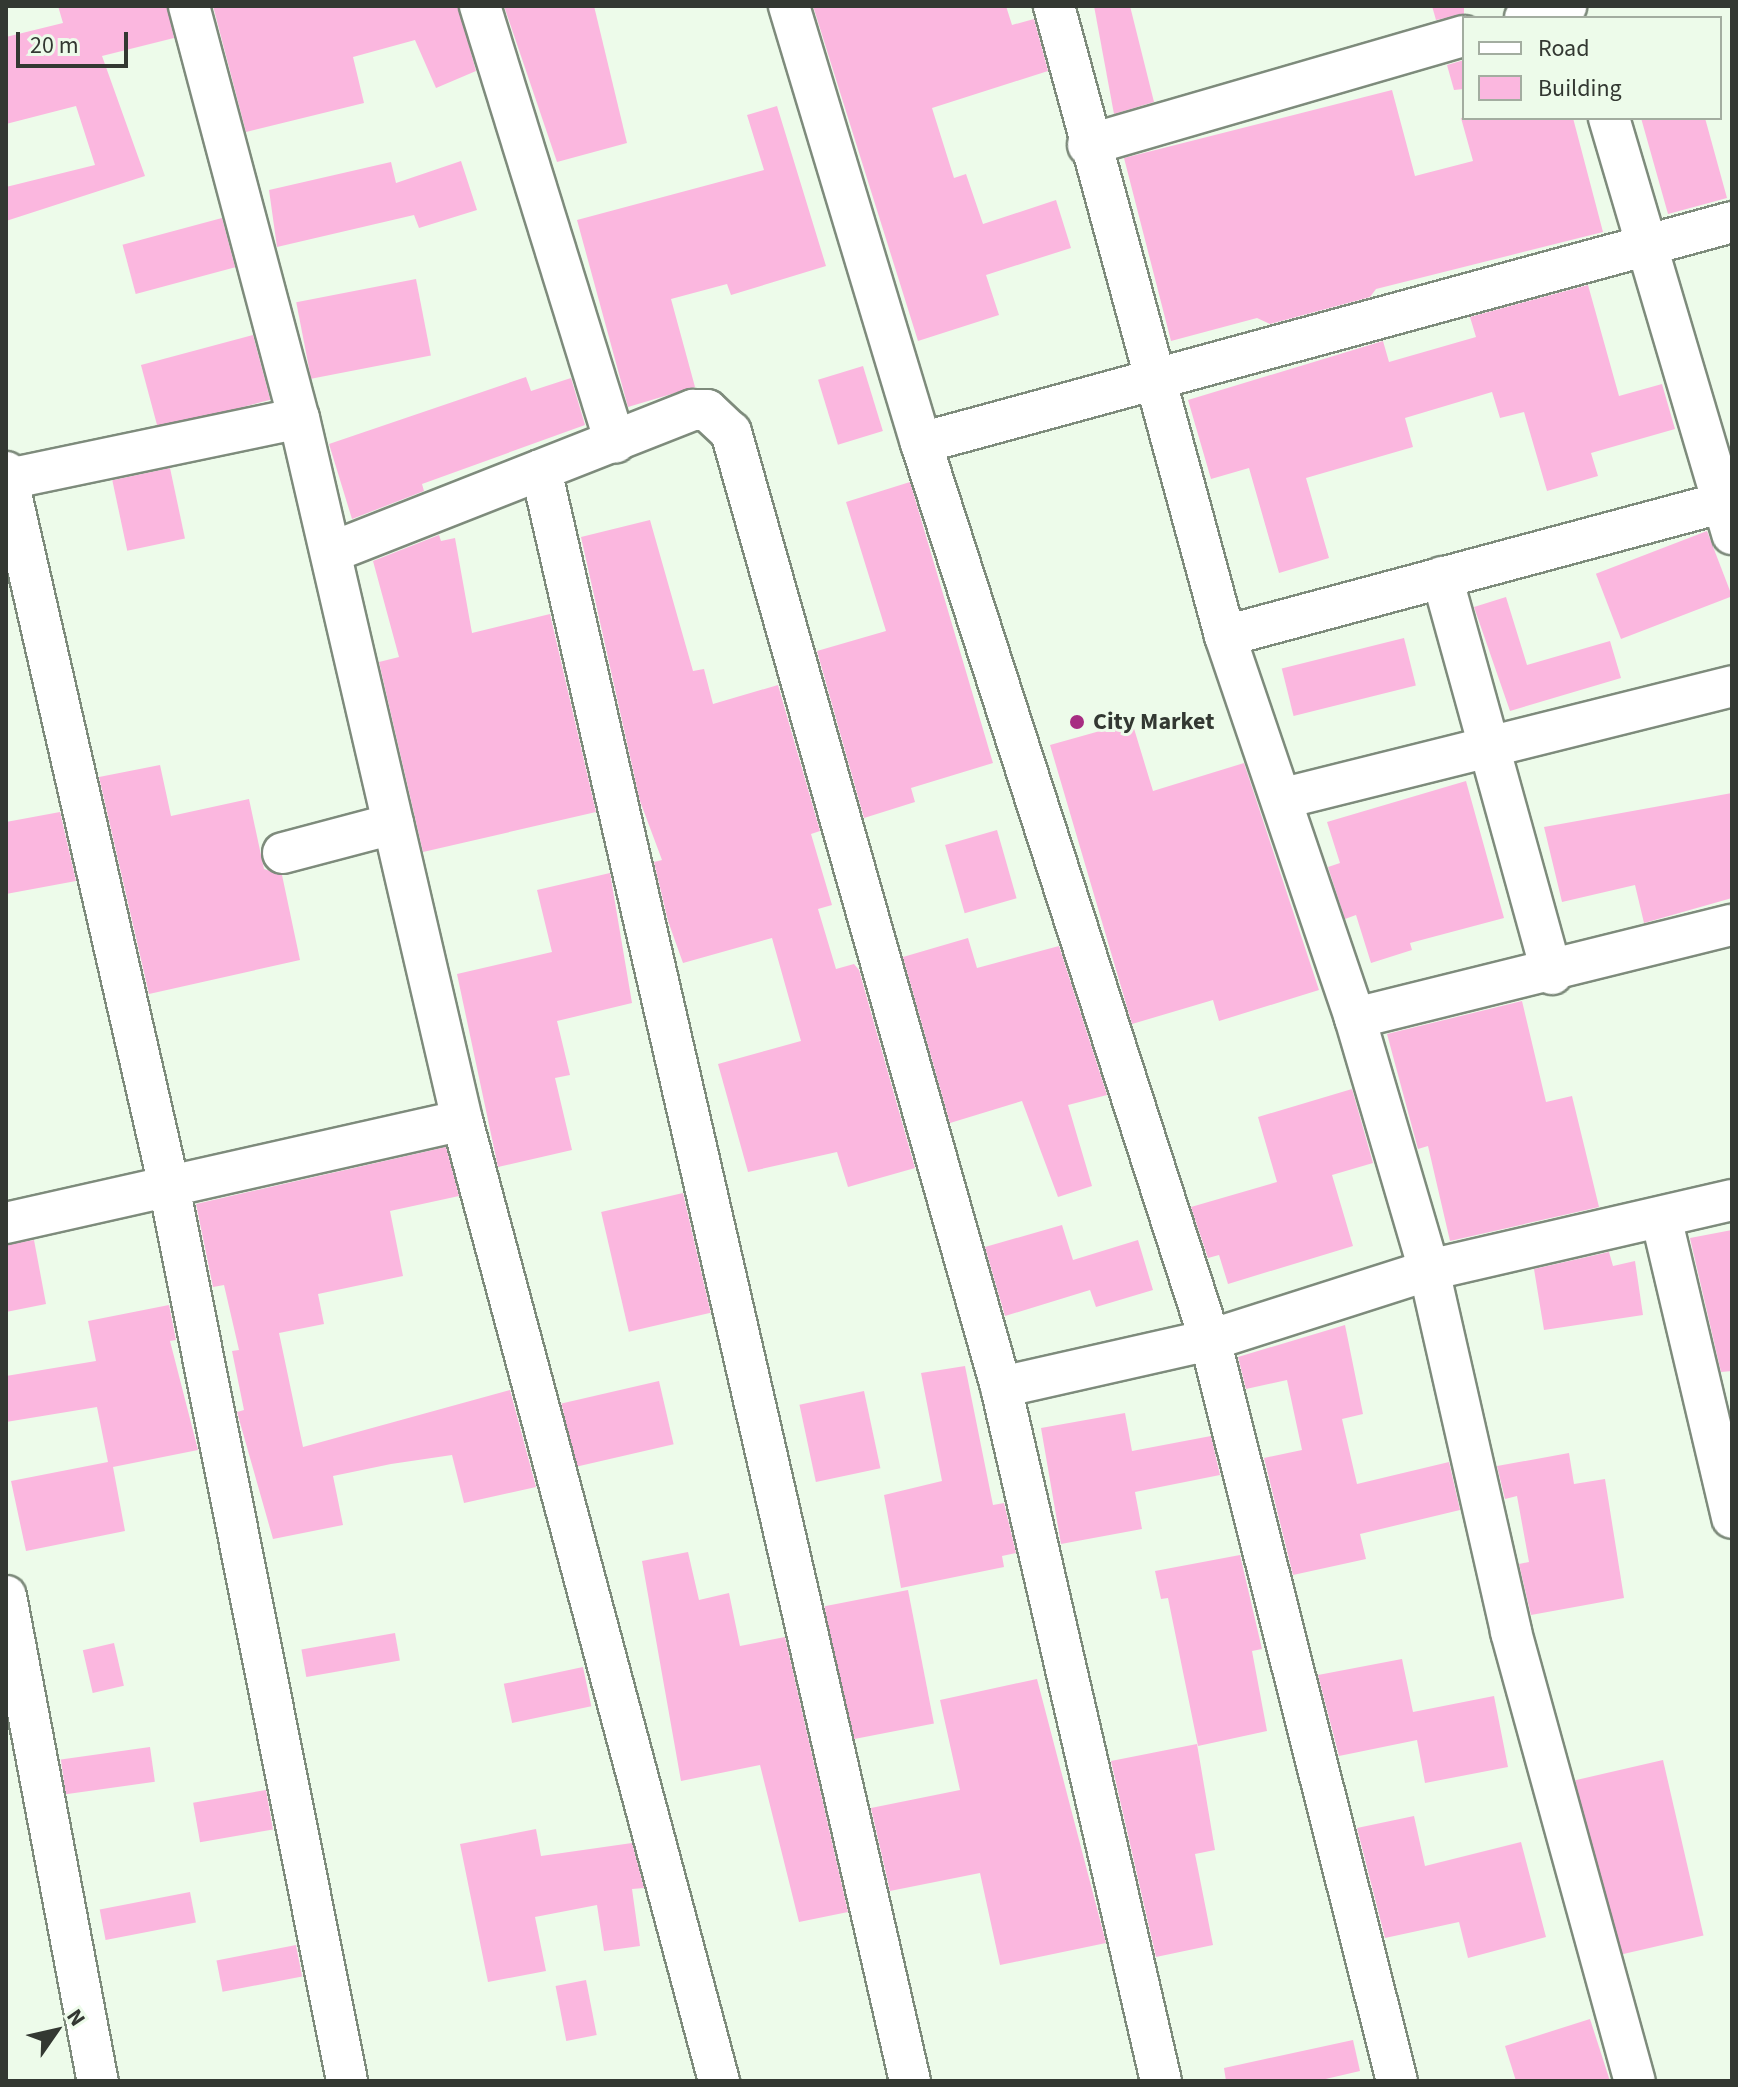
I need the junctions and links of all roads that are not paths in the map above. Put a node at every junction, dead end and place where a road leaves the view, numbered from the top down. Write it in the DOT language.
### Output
graph roads {
  1 [pos="189,6"];
  2 [pos="480,6"];
  3 [pos="789,6"];
  4 [pos="1054,6"];
  5 [pos="1566,6"];
  6 [pos="1532,16"];
  7 [pos="1462,37"];
  8 [pos="1610,120"];
  9 [pos="1088,145"];
  10 [pos="1732,222"];
  11 [pos="1649,243"];
  12 [pos="1150,375"];
  13 [pos="299,418"];
  14 [pos="615,443"];
  15 [pos="921,443"];
  16 [pos="541,470"];
  17 [pos="7,476"];
  18 [pos="1729,512"];
  19 [pos="332,552"];
  20 [pos="1442,577"];
  21 [pos="1225,636"];
  22 [pos="1732,686"];
  23 [pos="1493,747"];
  24 [pos="1284,798"];
  25 [pos="393,824"];
  26 [pos="283,853"];
  27 [pos="1732,925"];
  28 [pos="1552,974"];
  29 [pos="1355,1018"];
  30 [pos="462,1120"];
  31 [pos="169,1186"];
  32 [pos="1732,1200"];
  33 [pos="1661,1217"];
  34 [pos="6,1223"];
  35 [pos="1429,1270"];
  36 [pos="1210,1340"];
  37 [pos="1001,1387"];
  38 [pos="1732,1518"];
  39 [pos="6,1596"];
  40 [pos="98,2081"];
  41 [pos="347,2081"];
  42 [pos="719,2081"];
  43 [pos="910,2081"];
  44 [pos="1161,2081"];
  45 [pos="1397,2081"];
  46 [pos="1635,2081"];
  1 -- 13 [label="street"];
  2 -- 14 [label="street"];
  3 -- 15 [label="street"];
  4 -- 9 [label="street"];
  5 -- 6 [label="street"];
  7 -- 9 [label="street"];
  8 -- 11 [label="street"];
  9 -- 12 [label="street"];
  10 -- 11 [label="street"];
  11 -- 12 [label="street"];
  11 -- 18 [label="street"];
  12 -- 15 [label="street"];
  12 -- 21 [label="street"];
  13 -- 17 [label="street"];
  13 -- 19 [label="street"];
  14 -- 16 [label="street"];
  14 -- 37 [label="street"];
  15 -- 36 [label="street"];
  16 -- 19 [label="street"];
  16 -- 43 [label="street"];
  17 -- 31 [label="street"];
  18 -- 20 [label="street"];
  19 -- 25 [label="street"];
  20 -- 21 [label="street"];
  20 -- 23 [label="street"];
  21 -- 24 [label="street"];
  22 -- 23 [label="street"];
  23 -- 24 [label="street"];
  23 -- 28 [label="street"];
  24 -- 29 [label="street"];
  25 -- 26 [label="street"];
  25 -- 30 [label="street"];
  27 -- 28 [label="street"];
  28 -- 29 [label="street"];
  29 -- 35 [label="street"];
  30 -- 31 [label="street"];
  30 -- 42 [label="street"];
  31 -- 34 [label="street"];
  31 -- 41 [label="street"];
  32 -- 33 [label="street"];
  33 -- 35 [label="street"];
  33 -- 38 [label="street"];
  35 -- 36 [label="street"];
  35 -- 46 [label="street"];
  36 -- 37 [label="street"];
  36 -- 45 [label="street"];
  37 -- 44 [label="street"];
  39 -- 40 [label="street"];
}
